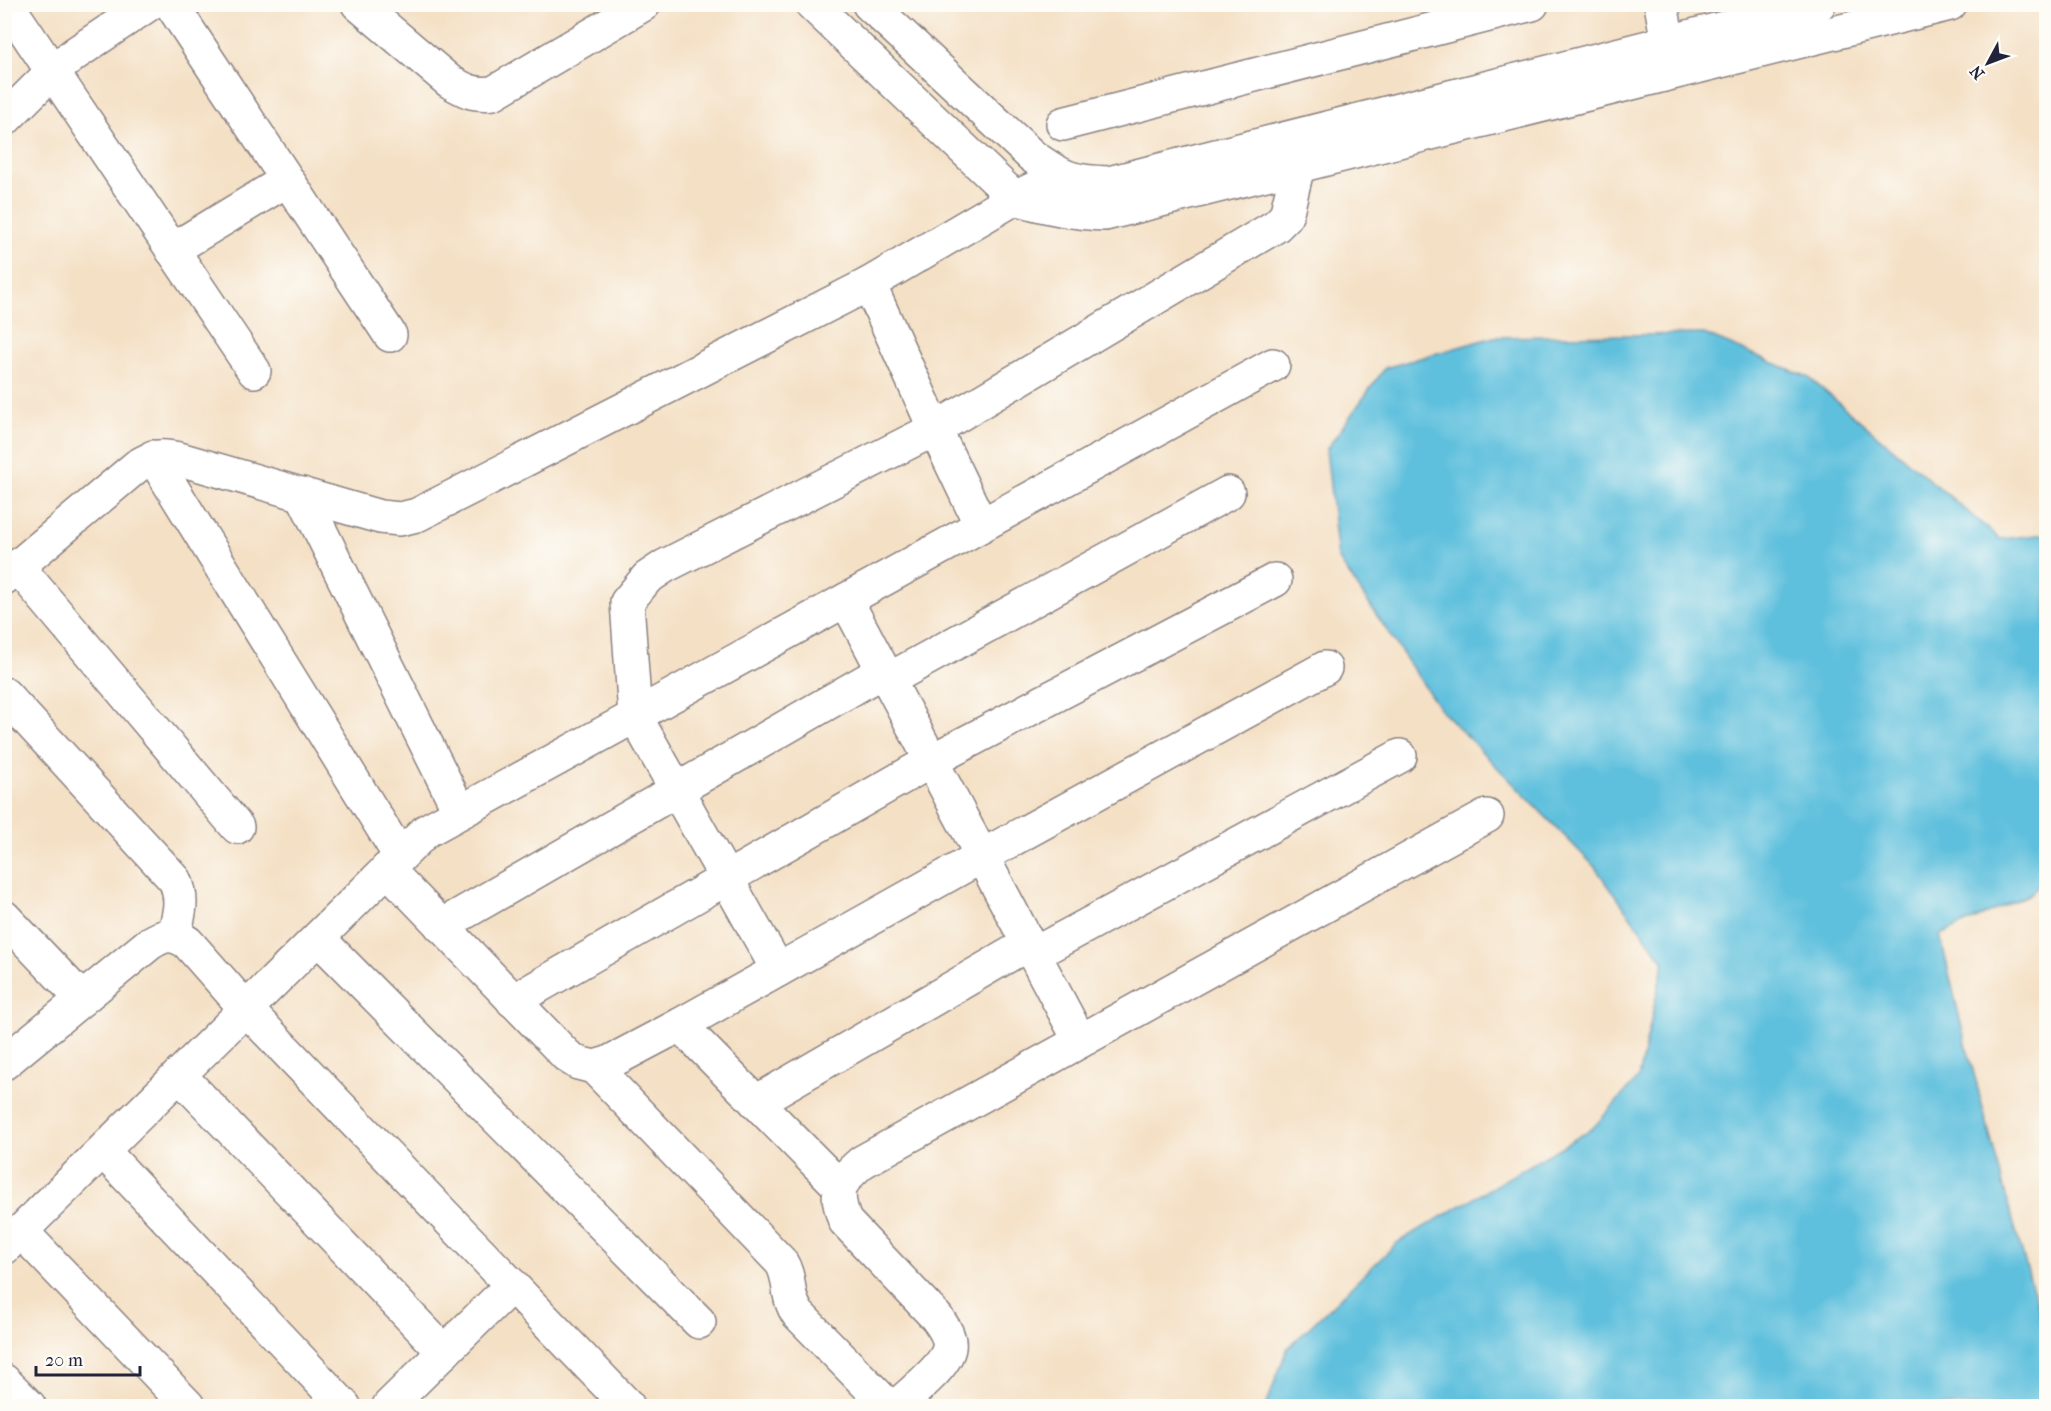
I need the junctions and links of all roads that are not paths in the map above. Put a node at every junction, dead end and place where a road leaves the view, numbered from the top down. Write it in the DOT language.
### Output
graph roads {
  1 [pos="7,4"];
  2 [pos="149,4"];
  3 [pos="171,4"];
  4 [pos="358,4"];
  5 [pos="644,4"];
  6 [pos="812,4"];
  7 [pos="869,4"];
  8 [pos="1532,4"];
  9 [pos="1661,4"];
  10 [pos="1819,4"];
  11 [pos="1950,4"];
  12 [pos="1673,57"];
  13 [pos="53,71"];
  14 [pos="4,120"];
  15 [pos="1064,124"];
  16 [pos="1298,166"];
  17 [pos="1060,176"];
  18 [pos="287,180"];
  19 [pos="1015,198"];
  20 [pos="172,250"];
  21 [pos="868,284"];
  22 [pos="390,335"];
  23 [pos="1273,365"];
  24 [pos="254,371"];
  25 [pos="935,429"];
  26 [pos="153,457"];
  27 [pos="1228,493"];
  28 [pos="302,494"];
  29 [pos="981,525"];
  30 [pos="11,572"];
  31 [pos="1275,580"];
  32 [pos="846,600"];
  33 [pos="1325,669"];
  34 [pos="886,676"];
  35 [pos="4,694"];
  36 [pos="634,716"];
  37 [pos="1400,756"];
  38 [pos="931,761"];
  39 [pos="675,791"];
  40 [pos="460,812"];
  41 [pos="1487,816"];
  42 [pos="237,827"];
  43 [pos="982,856"];
  44 [pos="394,862"];
  45 [pos="726,879"];
  46 [pos="4,917"];
  47 [pos="441,926"];
  48 [pos="174,935"];
  49 [pos="318,938"];
  50 [pos="1031,949"];
  51 [pos="778,970"];
  52 [pos="82,999"];
  53 [pos="513,1001"];
  54 [pos="246,1009"];
  55 [pos="680,1025"];
  56 [pos="1080,1041"];
  57 [pos="4,1063"];
  58 [pos="594,1067"];
  59 [pos="179,1075"];
  60 [pos="756,1102"];
  61 [pos="103,1150"];
  62 [pos="840,1187"];
  63 [pos="13,1240"];
  64 [pos="512,1285"];
  65 [pos="699,1322"];
  66 [pos="444,1352"];
  67 [pos="4,1381"];
  68 [pos="29,1407"];
  69 [pos="188,1407"];
  70 [pos="344,1407"];
  71 [pos="389,1407"];
  72 [pos="628,1407"];
  73 [pos="888,1407"];
  74 [pos="897,1407"];
  1 -- 13 [label="street"];
  2 -- 13 [label="street"];
  3 -- 18 [label="street"];
  4 -- 5 [label="street"];
  6 -- 19 [label="street"];
  7 -- 17 [label="street"];
  8 -- 15 [label="street"];
  9 -- 12 [label="street"];
  10 -- 12 [label="street"];
  11 -- 12 [label="street"];
  12 -- 16 [label="street"];
  12 -- 17 [label="street"];
  13 -- 14 [label="street"];
  13 -- 20 [label="street"];
  16 -- 19 [label="street"];
  16 -- 25 [label="street"];
  17 -- 19 [label="street"];
  18 -- 20 [label="street"];
  18 -- 22 [label="street"];
  19 -- 21 [label="street"];
  20 -- 24 [label="street"];
  21 -- 25 [label="street"];
  21 -- 28 [label="street"];
  23 -- 29 [label="street"];
  25 -- 29 [label="street"];
  25 -- 36 [label="street"];
  26 -- 28 [label="street"];
  26 -- 30 [label="street"];
  26 -- 44 [label="street"];
  27 -- 34 [label="street"];
  28 -- 40 [label="street"];
  29 -- 32 [label="street"];
  30 -- 42 [label="street"];
  31 -- 38 [label="street"];
  32 -- 34 [label="street"];
  32 -- 36 [label="street"];
  33 -- 43 [label="street"];
  34 -- 38 [label="street"];
  34 -- 39 [label="street"];
  35 -- 48 [label="street"];
  36 -- 39 [label="street"];
  36 -- 40 [label="street"];
  37 -- 50 [label="street"];
  38 -- 43 [label="street"];
  38 -- 45 [label="street"];
  39 -- 45 [label="street"];
  39 -- 47 [label="street"];
  40 -- 44 [label="street"];
  41 -- 56 [label="street"];
  43 -- 50 [label="street"];
  43 -- 51 [label="street"];
  44 -- 47 [label="street"];
  44 -- 49 [label="street"];
  45 -- 51 [label="street"];
  45 -- 53 [label="street"];
  46 -- 52 [label="street"];
  47 -- 53 [label="street"];
  48 -- 52 [label="street"];
  48 -- 54 [label="street"];
  49 -- 54 [label="street"];
  49 -- 65 [label="street"];
  50 -- 56 [label="street"];
  50 -- 60 [label="street"];
  51 -- 55 [label="street"];
  52 -- 57 [label="street"];
  53 -- 58 [label="street"];
  54 -- 59 [label="street"];
  54 -- 64 [label="street"];
  55 -- 58 [label="street"];
  55 -- 60 [label="street"];
  56 -- 62 [label="street"];
  58 -- 73 [label="street"];
  59 -- 61 [label="street"];
  59 -- 66 [label="street"];
  60 -- 62 [label="street"];
  61 -- 63 [label="street"];
  61 -- 70 [label="street"];
  62 -- 74 [label="street"];
  63 -- 69 [label="street"];
  64 -- 66 [label="street"];
  64 -- 72 [label="street"];
  66 -- 71 [label="street"];
  67 -- 68 [label="street"];
}
